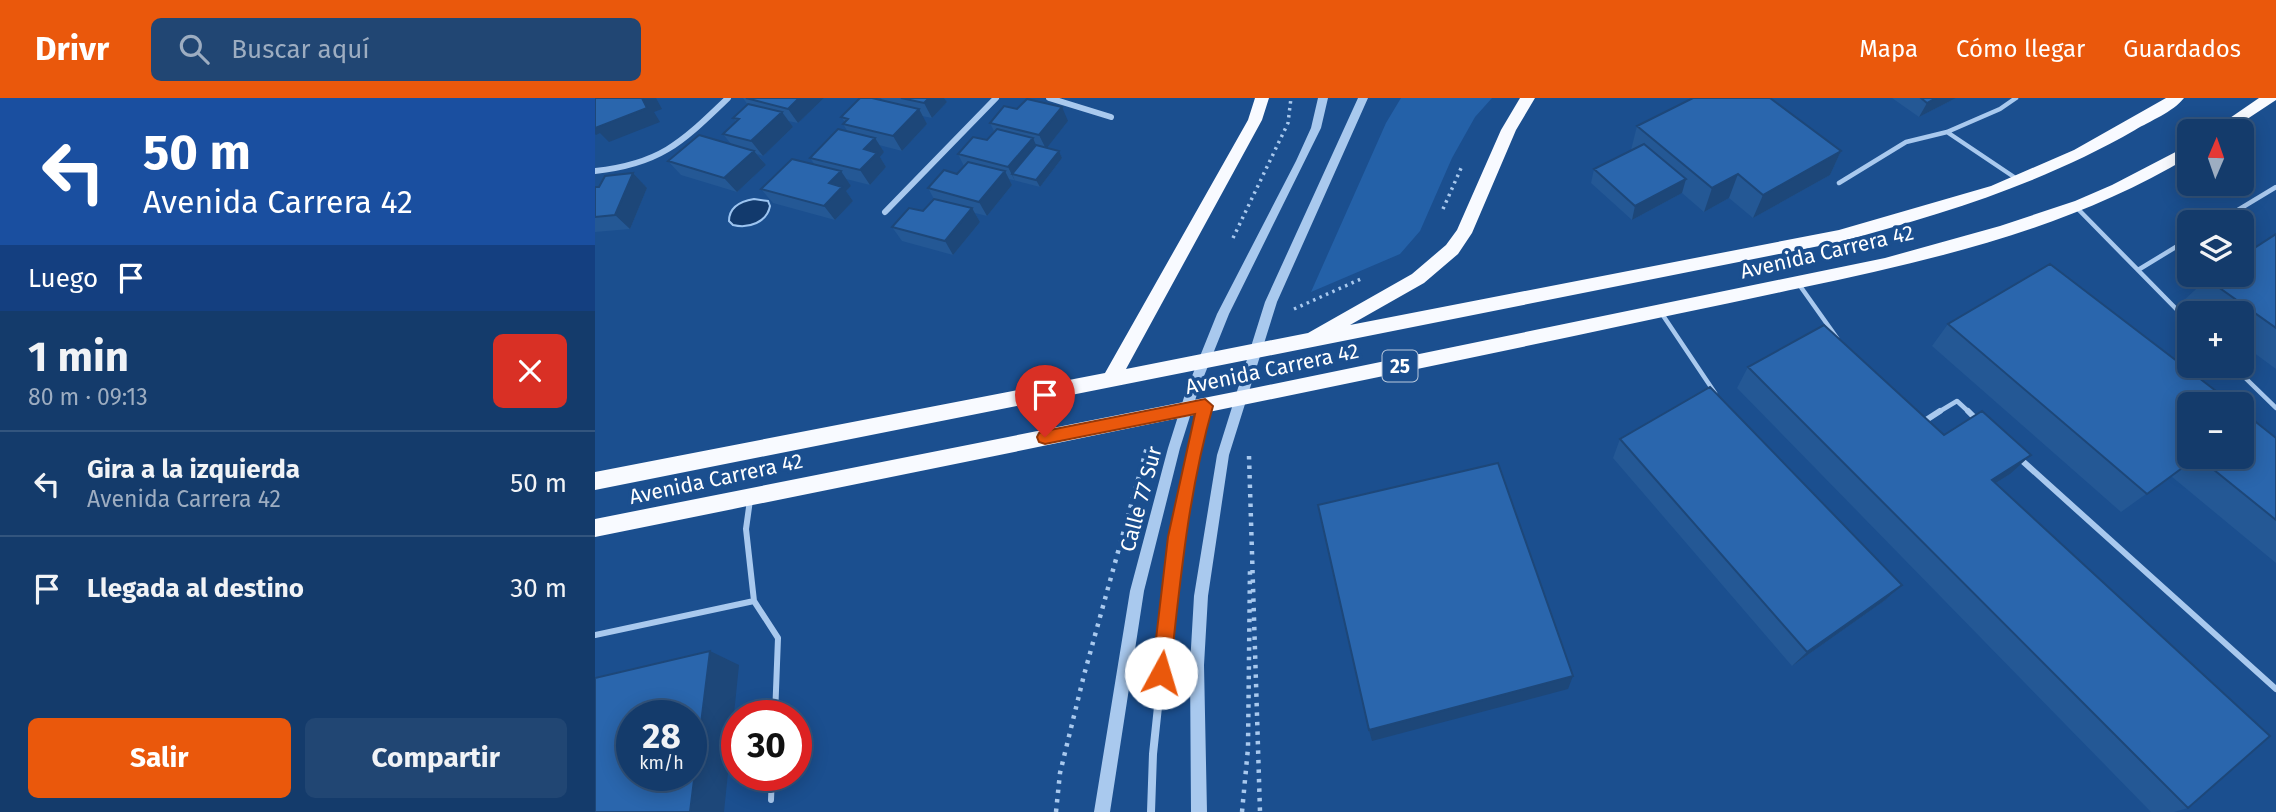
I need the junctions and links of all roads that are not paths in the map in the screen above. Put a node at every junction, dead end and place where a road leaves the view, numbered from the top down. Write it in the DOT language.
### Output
graph roads {
  1 [pos="729,98"];
  2 [pos="996,98"];
  3 [pos="1049,98"];
  4 [pos="1262,98"];
  5 [pos="1323,98"];
  6 [pos="1363,98"];
  7 [pos="1528,98"];
  8 [pos="2017,98"];
  9 [pos="2177,98"];
  10 [pos="2270,98"];
  11 [pos="1111,117"];
  12 [pos="2237,119"];
  13 [pos="1947,132"];
  14 [pos="2177,157"];
  15 [pos="595,171"];
  16 [pos="2019,181"];
  17 [pos="1839,183"];
  18 [pos="2276,187"];
  19 [pos="2075,206"];
  20 [pos="2238,210"];
  21 [pos="885,212"];
  22 [pos="2177,246"];
  23 [pos="2138,270"];
  24 [pos="1797,282"];
  25 [pos="2177,310"];
  26 [pos="1660,312"];
  27 [pos="1839,341"];
  28 [pos="1298,344"];
  29 [pos="2245,378"];
  30 [pos="1109,381"];
  31 [pos="1717,397"];
  32 [pos="1205,406"];
  33 [pos="2276,408"];
  34 [pos="1913,413"];
  35 [pos="1987,429"];
  36 [pos="2008,447"];
  37 [pos="595,481"];
  38 [pos="751,495"];
  39 [pos="595,528"];
  40 [pos="754,601"];
  41 [pos="595,635"];
  42 [pos="2276,689"];
  43 [pos="776,700"];
  44 [pos="771,791"];
  45 [pos="771,800"];
  46 [pos="1102,812"];
  47 [pos="1151,812"];
  48 [pos="1199,812"];
  1 -- 15 [label="street"];
  2 -- 21 [label="street"];
  3 -- 11 [label="street"];
  4 -- 30 [label="highway"];
  5 -- 46 [label="street, Calle 77 Sur"];
  6 -- 48 [label="street"];
  7 -- 28 [label="highway"];
  8 -- 13 [label="lane"];
  9 -- 16 [label="highway, Avenida Carrera 42 / 25"];
  10 -- 12 [label="highway"];
  13 -- 16 [label="lane"];
  13 -- 17 [label="lane"];
  14 -- 19 [label="highway, Avenida Carrera 42 / 25"];
  16 -- 28 [label="highway, Avenida Carrera 42 / 25"];
  18 -- 20 [label="lane"];
  19 -- 23 [label="lane"];
  19 -- 24 [label="highway, Avenida Carrera 42 / 25"];
  22 -- 23 [label="lane"];
  23 -- 25 [label="lane"];
  24 -- 26 [label="highway, Avenida Carrera 42 / 25"];
  24 -- 27 [label="lane"];
  26 -- 31 [label="lane"];
  26 -- 32 [label="highway, Avenida Carrera 42 / 25"];
  28 -- 30 [label="highway, Avenida Carrera 42 / 25"];
  29 -- 33 [label="lane"];
  30 -- 37 [label="highway, Avenida Carrera 42 / 25"];
  32 -- 38 [label="highway, Avenida Carrera 42 / 25"];
  32 -- 47 [label="street, Calle 77 Sur"];
  34 -- 35 [label="lane"];
  36 -- 42 [label="lane"];
  38 -- 39 [label="highway, Avenida Carrera 42 / 25"];
  38 -- 40 [label="lane"];
  40 -- 41 [label="lane"];
  40 -- 43 [label="lane"];
  44 -- 45 [label="lane"];
}
